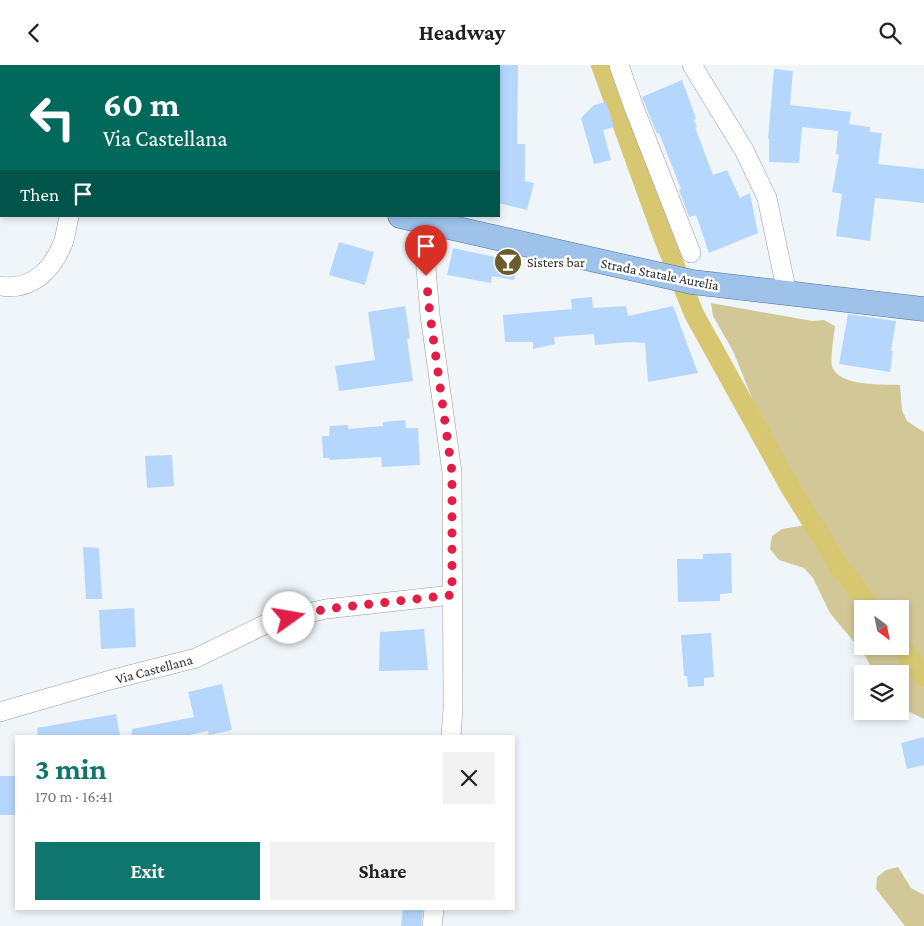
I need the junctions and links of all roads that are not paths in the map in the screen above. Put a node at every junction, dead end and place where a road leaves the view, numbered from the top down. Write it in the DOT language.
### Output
graph roads {
  1 [pos="619,65"];
  2 [pos="692,65"];
  3 [pos="69,217"];
  4 [pos="404,217"];
  5 [pos="427,222"];
  6 [pos="691,253"];
  7 [pos="0,286"];
  8 [pos="787,293"];
  9 [pos="924,309"];
  10 [pos="452,595"];
  11 [pos="0,712"];
  12 [pos="450,735"];
  13 [pos="434,910"];
  14 [pos="432,926"];
  1 -- 6 [label="street"];
  2 -- 8 [label="street"];
  3 -- 7 [label="street"];
  4 -- 5 [label="main road, Strada Statale Aurelia"];
  5 -- 8 [label="main road, Strada Statale Aurelia"];
  5 -- 10 [label="street"];
  8 -- 9 [label="main road, Strada Statale Aurelia"];
  10 -- 11 [label="street, Via Castellana"];
  10 -- 12 [label="street"];
  13 -- 14 [label="street"];
}
